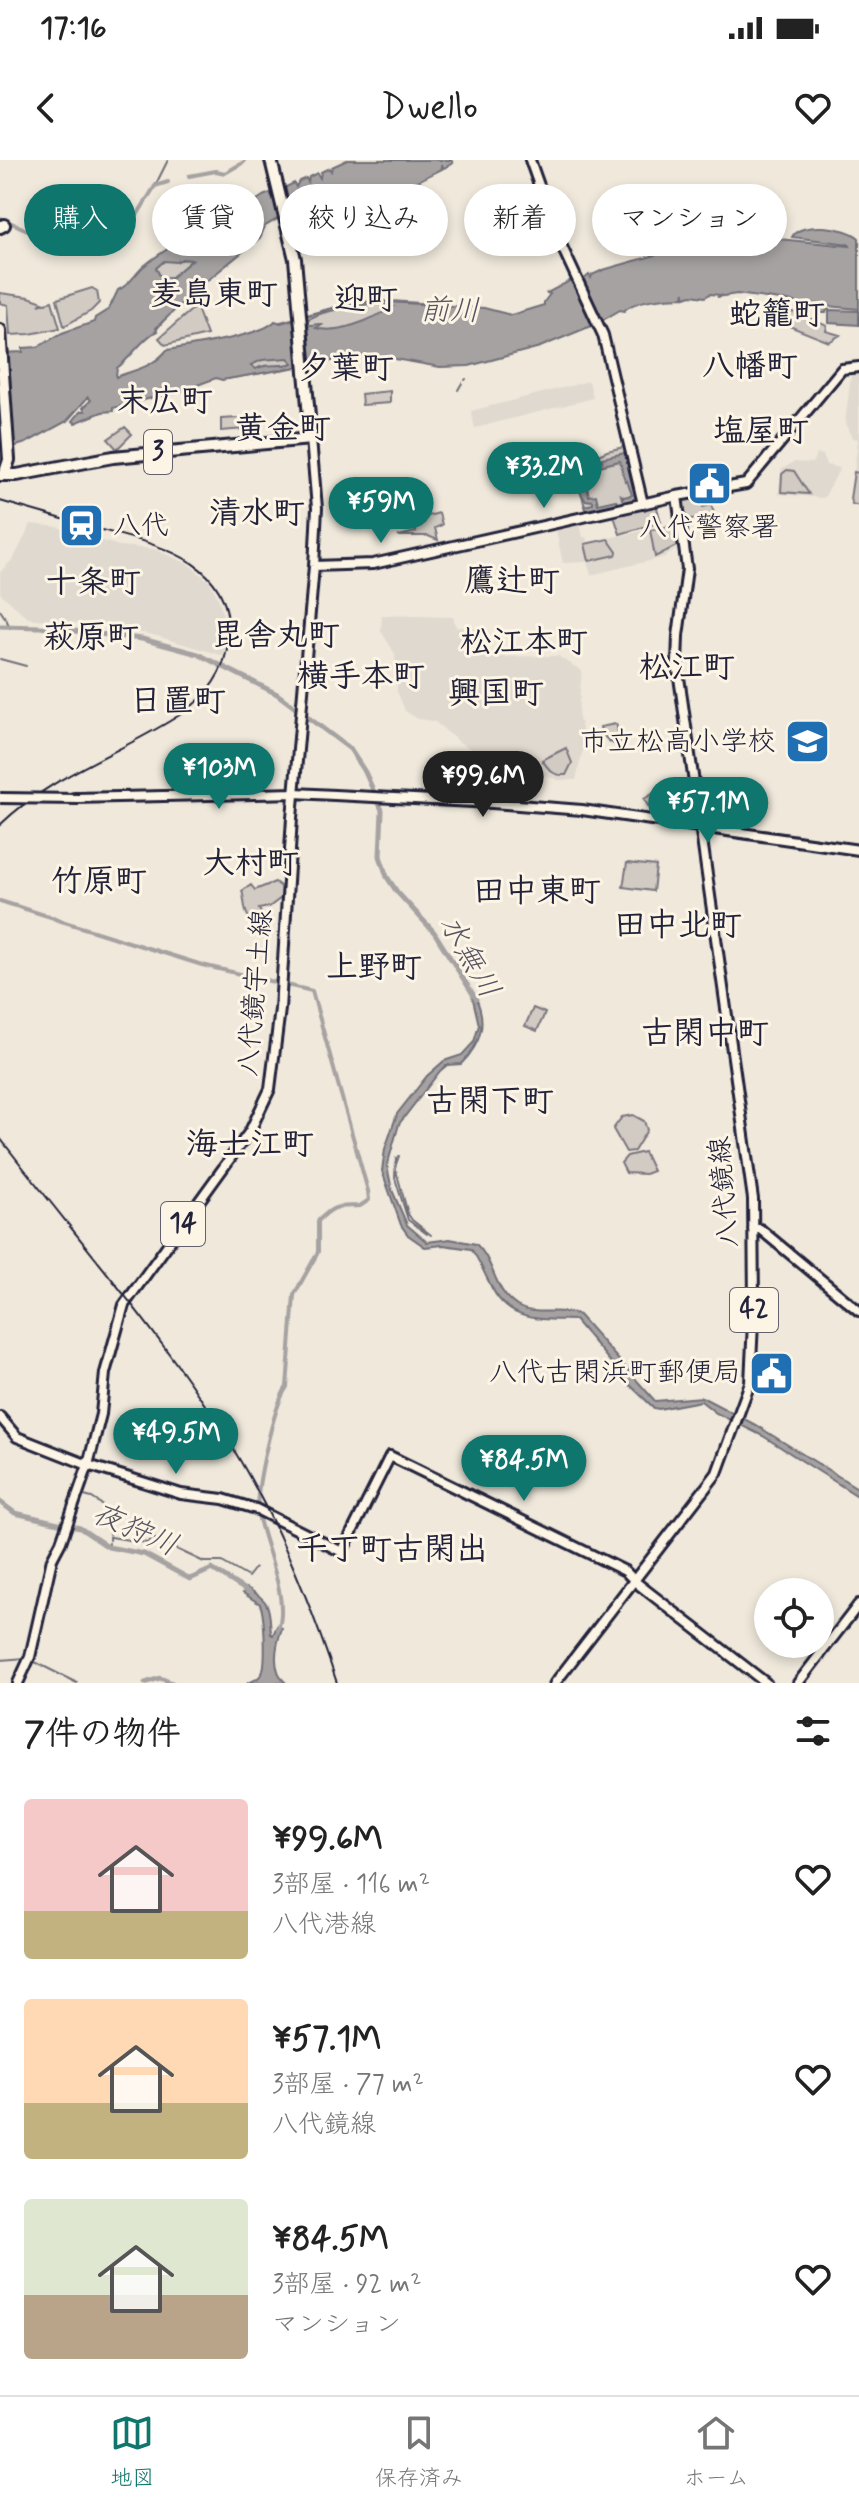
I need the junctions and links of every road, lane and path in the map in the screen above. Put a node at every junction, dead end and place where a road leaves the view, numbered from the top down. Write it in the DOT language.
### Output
graph roads {
  1 [pos="271,160"];
  2 [pos="530,160"];
  3 [pos="0,330"];
  4 [pos="859,367"];
  5 [pos="311,438"];
  6 [pos="9,457"];
  7 [pos="23,471"];
  8 [pos="2,473"];
  9 [pos="677,495"];
  10 [pos="644,503"];
  11 [pos="314,566"];
  12 [pos="294,794"];
  13 [pos="0,797"];
  14 [pos="700,828"];
  15 [pos="859,851"];
  16 [pos="753,1229"];
  17 [pos="859,1311"];
  18 [pos="0,1417"];
  19 [pos="86,1464"];
  20 [pos="633,1579"];
  21 [pos="859,1604"];
  22 [pos="18,1683"];
  23 [pos="555,1683"];
  24 [pos="766,1683"];
  25 [pos="798,1683"];
  1 -- 5 [label="highway"];
  2 -- 10 [label="main road"];
  3 -- 6 [label="highway"];
  4 -- 9 [label="main road"];
  5 -- 7 [label="highway, 3"];
  5 -- 8 [label="highway, 3"];
  5 -- 11 [label="main road, 八代鏡宇土線 / 14"];
  6 -- 7 [label="highway"];
  6 -- 8 [label="highway"];
  7 -- 8 [label="highway, 3"];
  9 -- 10 [label="main road"];
  9 -- 14 [label="main road, 八代鏡線 / 42"];
  10 -- 11 [label="main road"];
  11 -- 12 [label="main road, 八代鏡宇土線 / 14"];
  12 -- 13 [label="main road, bridge"];
  12 -- 13 [label="main road, bridge"];
  12 -- 14 [label="main road"];
  12 -- 19 [label="main road, 八代鏡宇土線 / 14"];
  14 -- 15 [label="main road"];
  14 -- 16 [label="main road, 八代鏡線 / 42"];
  16 -- 17 [label="main road"];
  16 -- 20 [label="main road, 八代鏡線 / 42"];
  18 -- 19 [label="main road"];
  19 -- 20 [label="main road"];
  19 -- 22 [label="main road, 14"];
  20 -- 23 [label="main road, 八代鏡線 / 42"];
  20 -- 24 [label="main road"];
  21 -- 25 [label="main road"];
}
